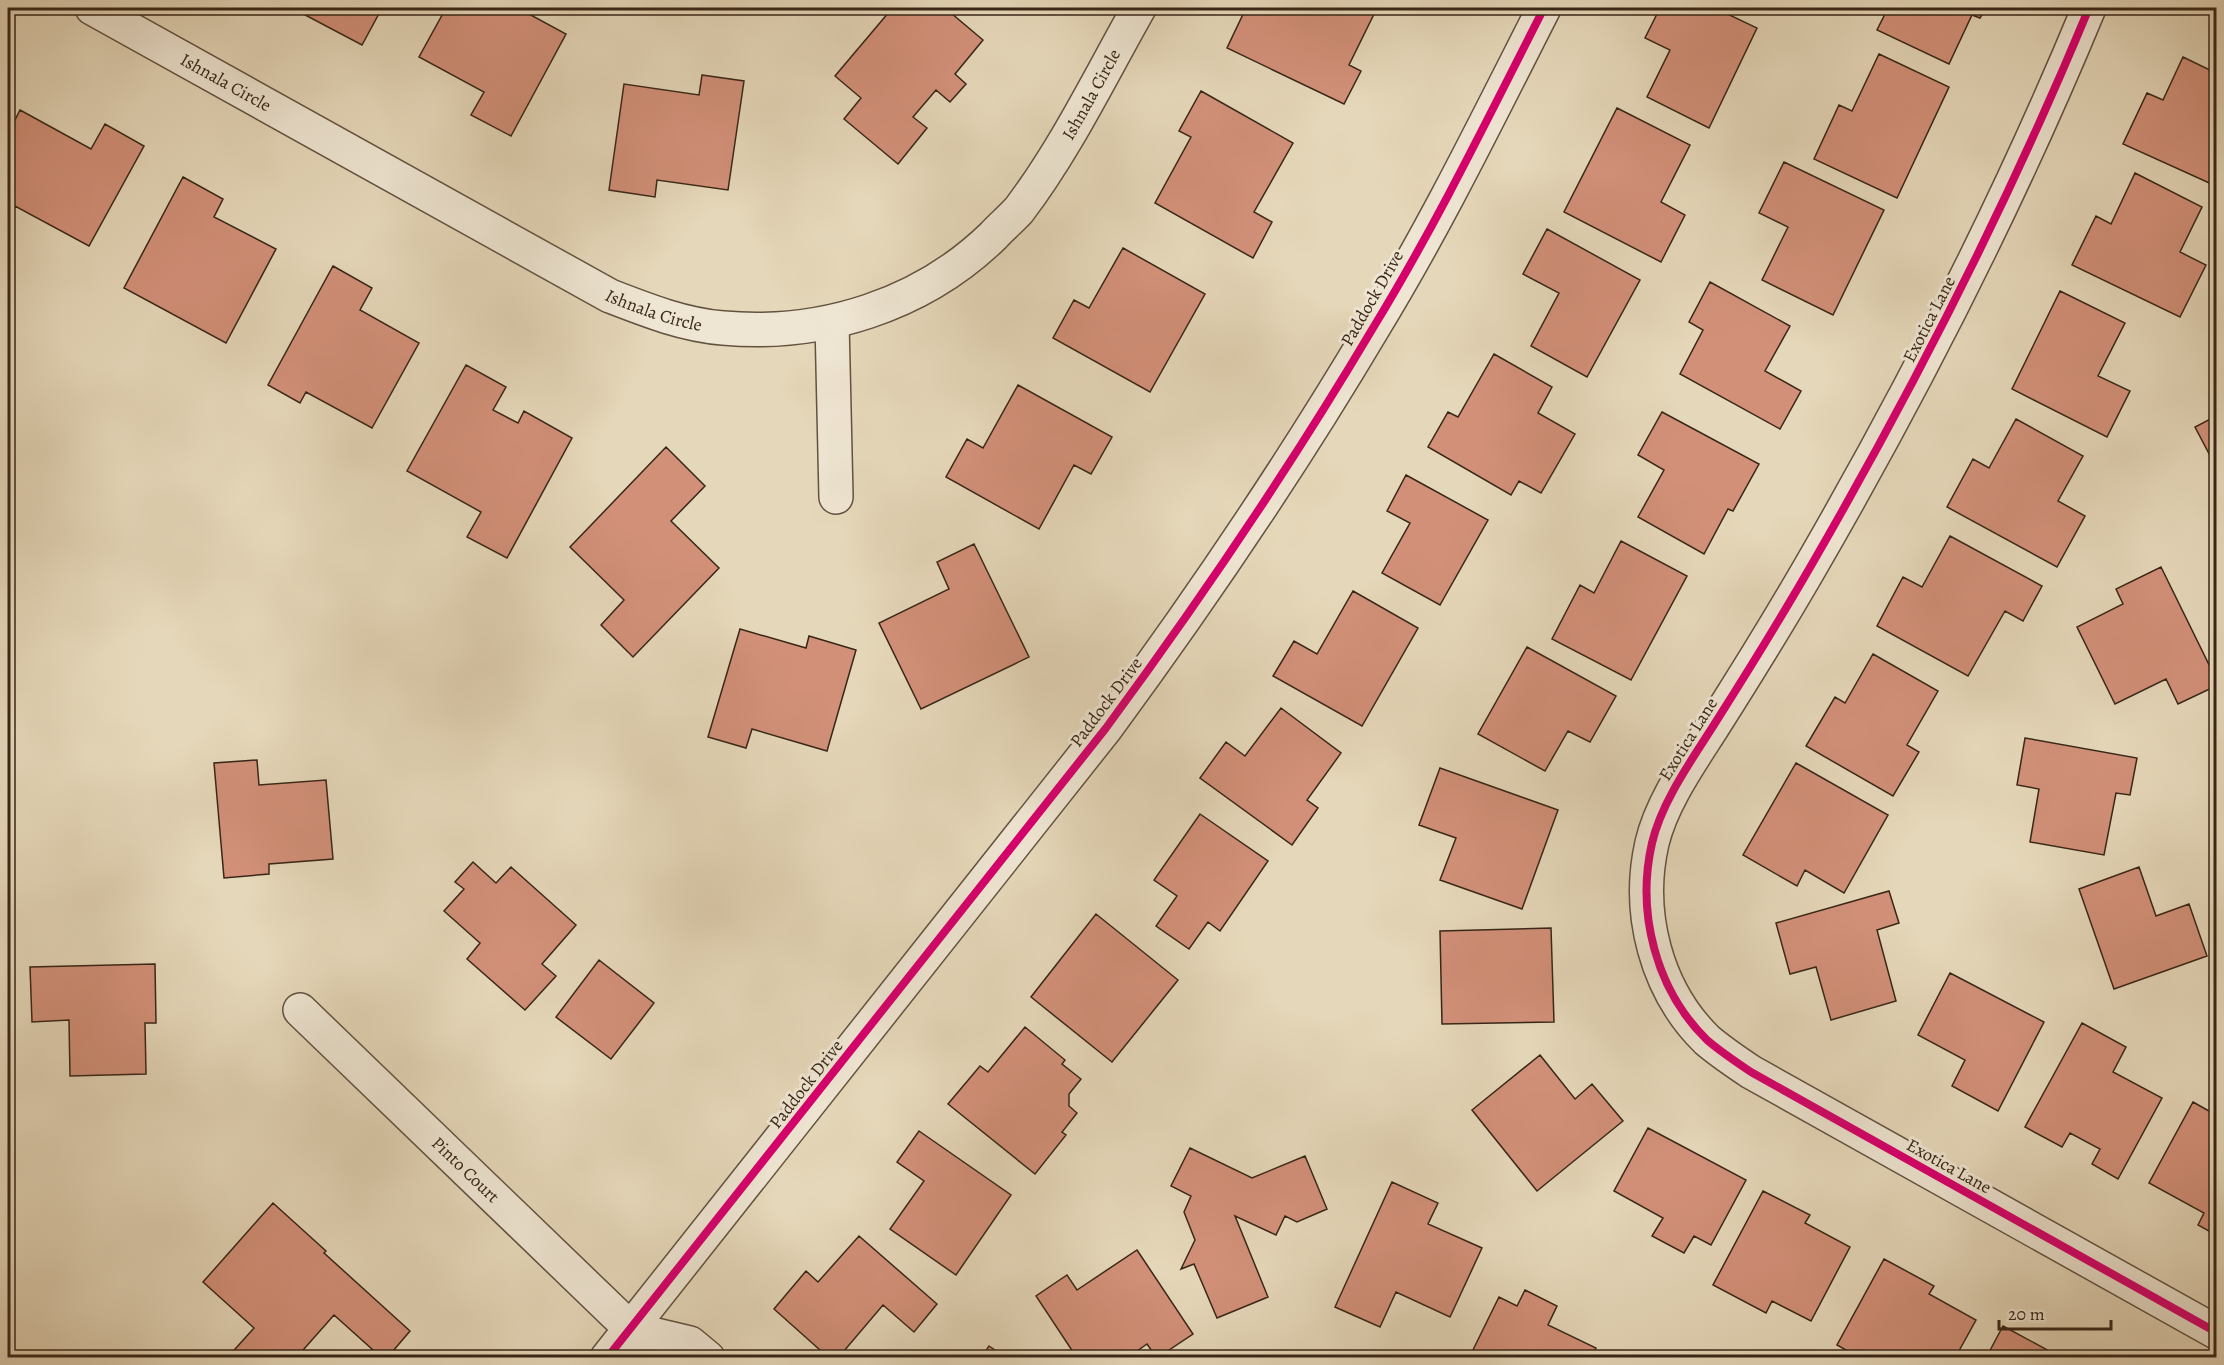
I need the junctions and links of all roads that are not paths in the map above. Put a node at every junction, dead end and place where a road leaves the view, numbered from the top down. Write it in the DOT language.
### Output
graph roads {
  1 [pos="92,8"];
  2 [pos="1139,8"];
  3 [pos="1544,8"];
  4 [pos="2089,8"];
  5 [pos="832,322"];
  6 [pos="836,497"];
  7 [pos="300,1010"];
  8 [pos="2217,1332"];
  9 [pos="637,1343"];
  10 [pos="608,1358"];
  11 [pos="708,1358"];
  1 -- 5 [label="street, Ishnala Circle"];
  2 -- 5 [label="street, Ishnala Circle"];
  3 -- 9 [label="street, Paddock Drive"];
  4 -- 8 [label="street, Exotica Lane"];
  5 -- 6 [label="street"];
  7 -- 9 [label="street, Pinto Court"];
  9 -- 10 [label="street, Paddock Drive"];
  9 -- 11 [label="street"];
}
